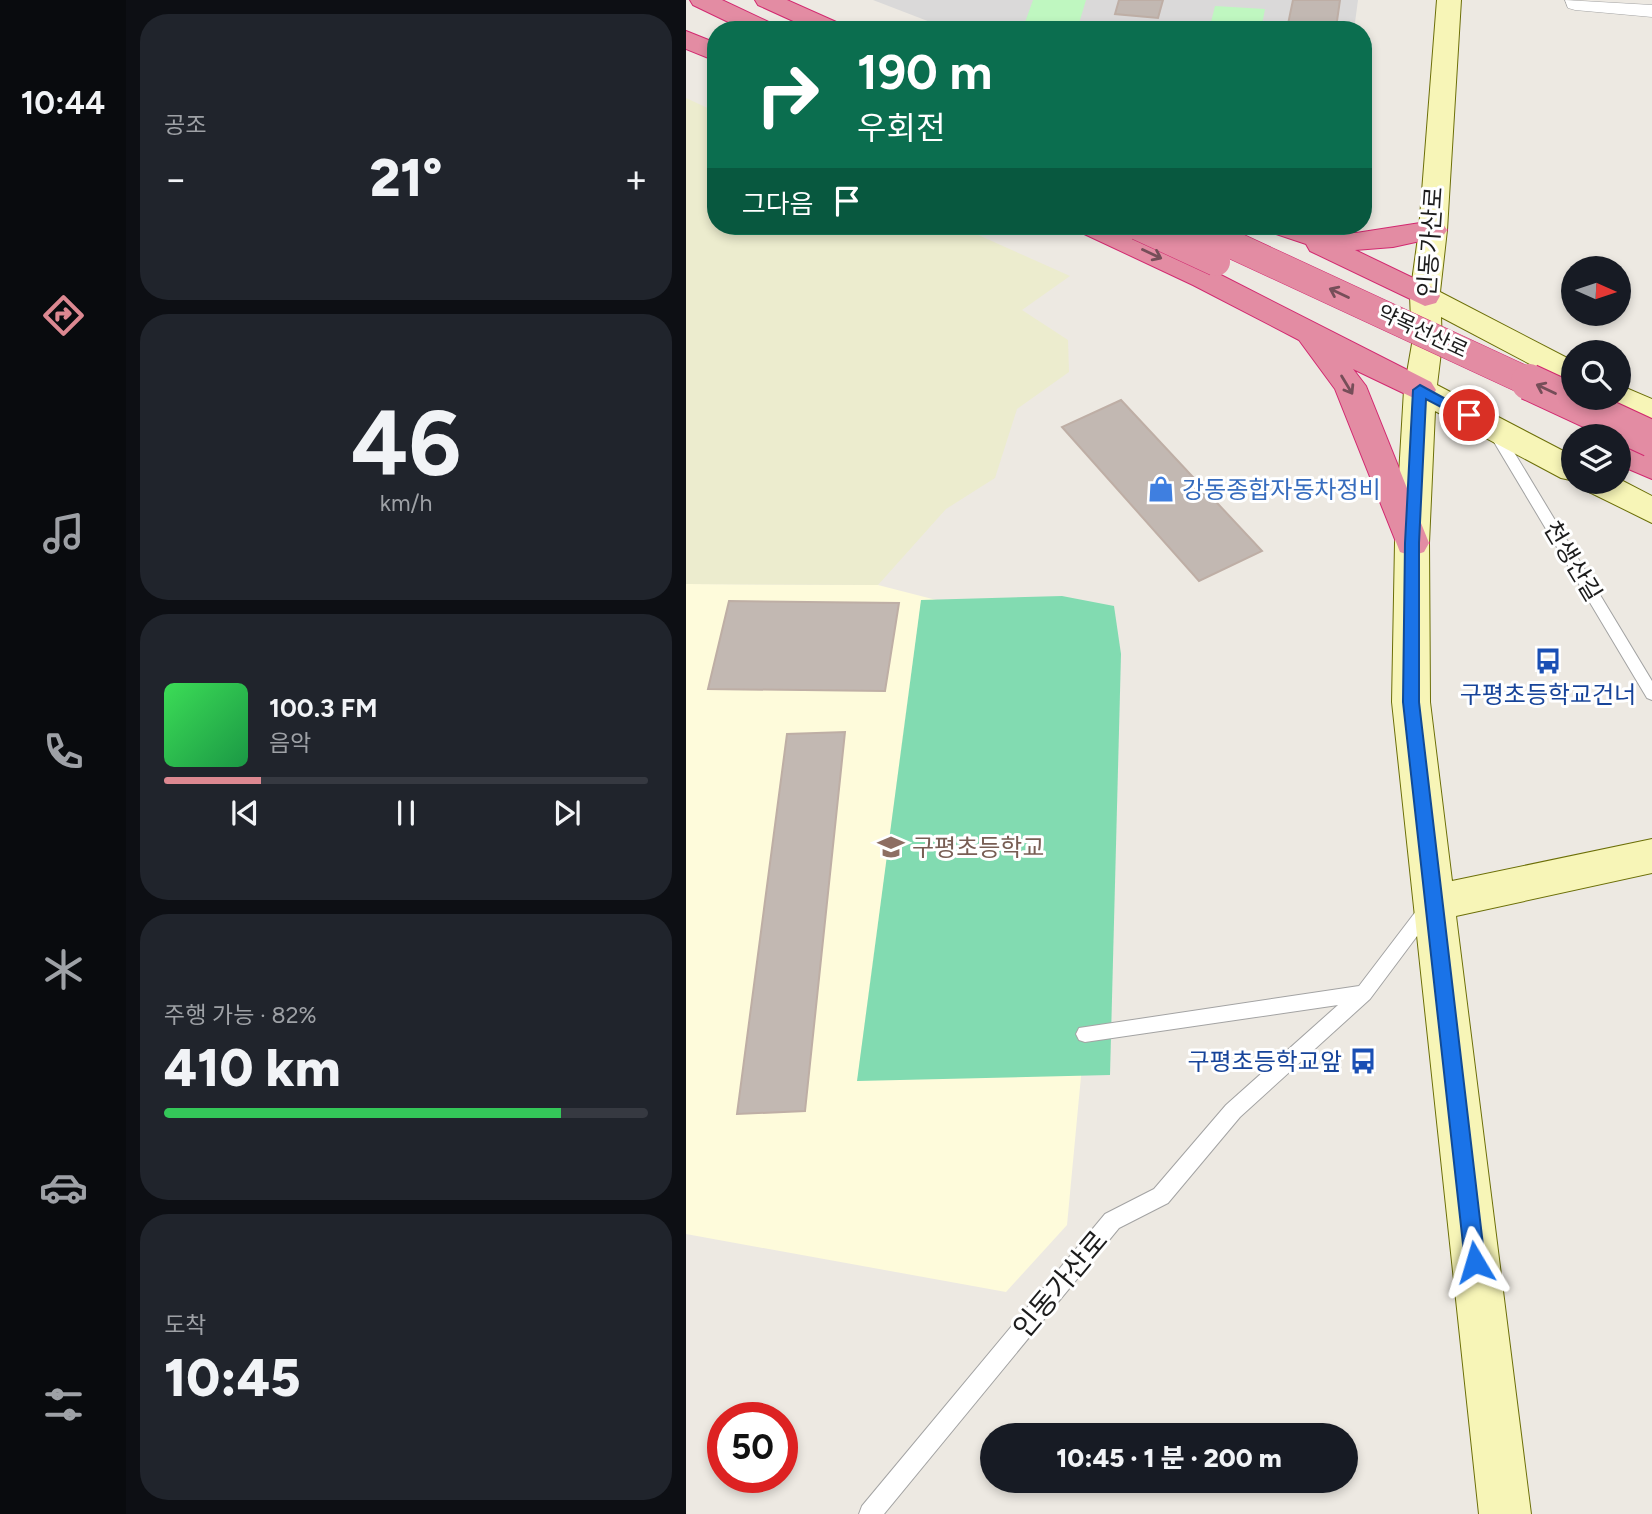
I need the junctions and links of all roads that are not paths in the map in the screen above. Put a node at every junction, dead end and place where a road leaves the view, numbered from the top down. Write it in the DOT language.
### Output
graph roads {
  1 [pos="702,0"];
  2 [pos="767,0"];
  3 [pos="1449,0"];
  4 [pos="1575,0"];
  5 [pos="1652,11"];
  6 [pos="686,18"];
  7 [pos="747,21"];
  8 [pos="814,21"];
  9 [pos="707,27"];
  10 [pos="686,39"];
  11 [pos="707,49"];
  12 [pos="1433,230"];
  13 [pos="1109,235"];
  14 [pos="1157,235"];
  15 [pos="1211,235"];
  16 [pos="1299,235"];
  17 [pos="1308,235"];
  18 [pos="1425,296"];
  19 [pos="1307,330"];
  20 [pos="1531,354"];
  21 [pos="1561,368"];
  22 [pos="1420,390"];
  23 [pos="1631,402"];
  24 [pos="1652,412"];
  25 [pos="1561,424"];
  26 [pos="1493,428"];
  27 [pos="1652,439"];
  28 [pos="1631,457"];
  29 [pos="1561,464"];
  30 [pos="1652,467"];
  31 [pos="1620,494"];
  32 [pos="1652,511"];
  33 [pos="1412,543"];
  34 [pos="1652,694"];
  35 [pos="1652,856"];
  36 [pos="1433,902"];
  37 [pos="1364,993"];
  38 [pos="1085,1034"];
  39 [pos="1501,1513"];
  40 [pos="870,1514"];
  1 -- 7 [label="highway"];
  2 -- 8 [label="highway"];
  3 -- 12 [label="main road, 인동가산로"];
  4 -- 5 [label="street"];
  6 -- 9 [label="highway"];
  10 -- 11 [label="highway"];
  12 -- 17 [label="highway"];
  12 -- 18 [label="main road, 인동가산로"];
  12 -- 20 [label="main road"];
  13 -- 19 [label="highway, one-way"];
  14 -- 25 [label="highway, 약목선산로, bridge"];
  27 -- 15 [label="highway, 약목선산로, one-way, bridge"];
  16 -- 18 [label="highway"];
  18 -- 20 [label="main road"];
  18 -- 22 [label="main road, 인동가산로"];
  19 -- 22 [label="highway"];
  19 -- 33 [label="highway, one-way"];
  20 -- 21 [label="main road"];
  22 -- 26 [label="main road"];
  22 -- 33 [label="main road, 인동가산로"];
  23 -- 24 [label="main road"];
  26 -- 29 [label="main road"];
  26 -- 34 [label="lane, 천생산길"];
  28 -- 30 [label="highway"];
  31 -- 32 [label="main road"];
  33 -- 36 [label="main road, 인동가산로"];
  35 -- 36 [label="main road"];
  36 -- 37 [label="lane, 인동가산로"];
  36 -- 39 [label="main road, 인동가산로"];
  37 -- 38 [label="lane"];
  37 -- 40 [label="lane, 인동가산로"];
}
